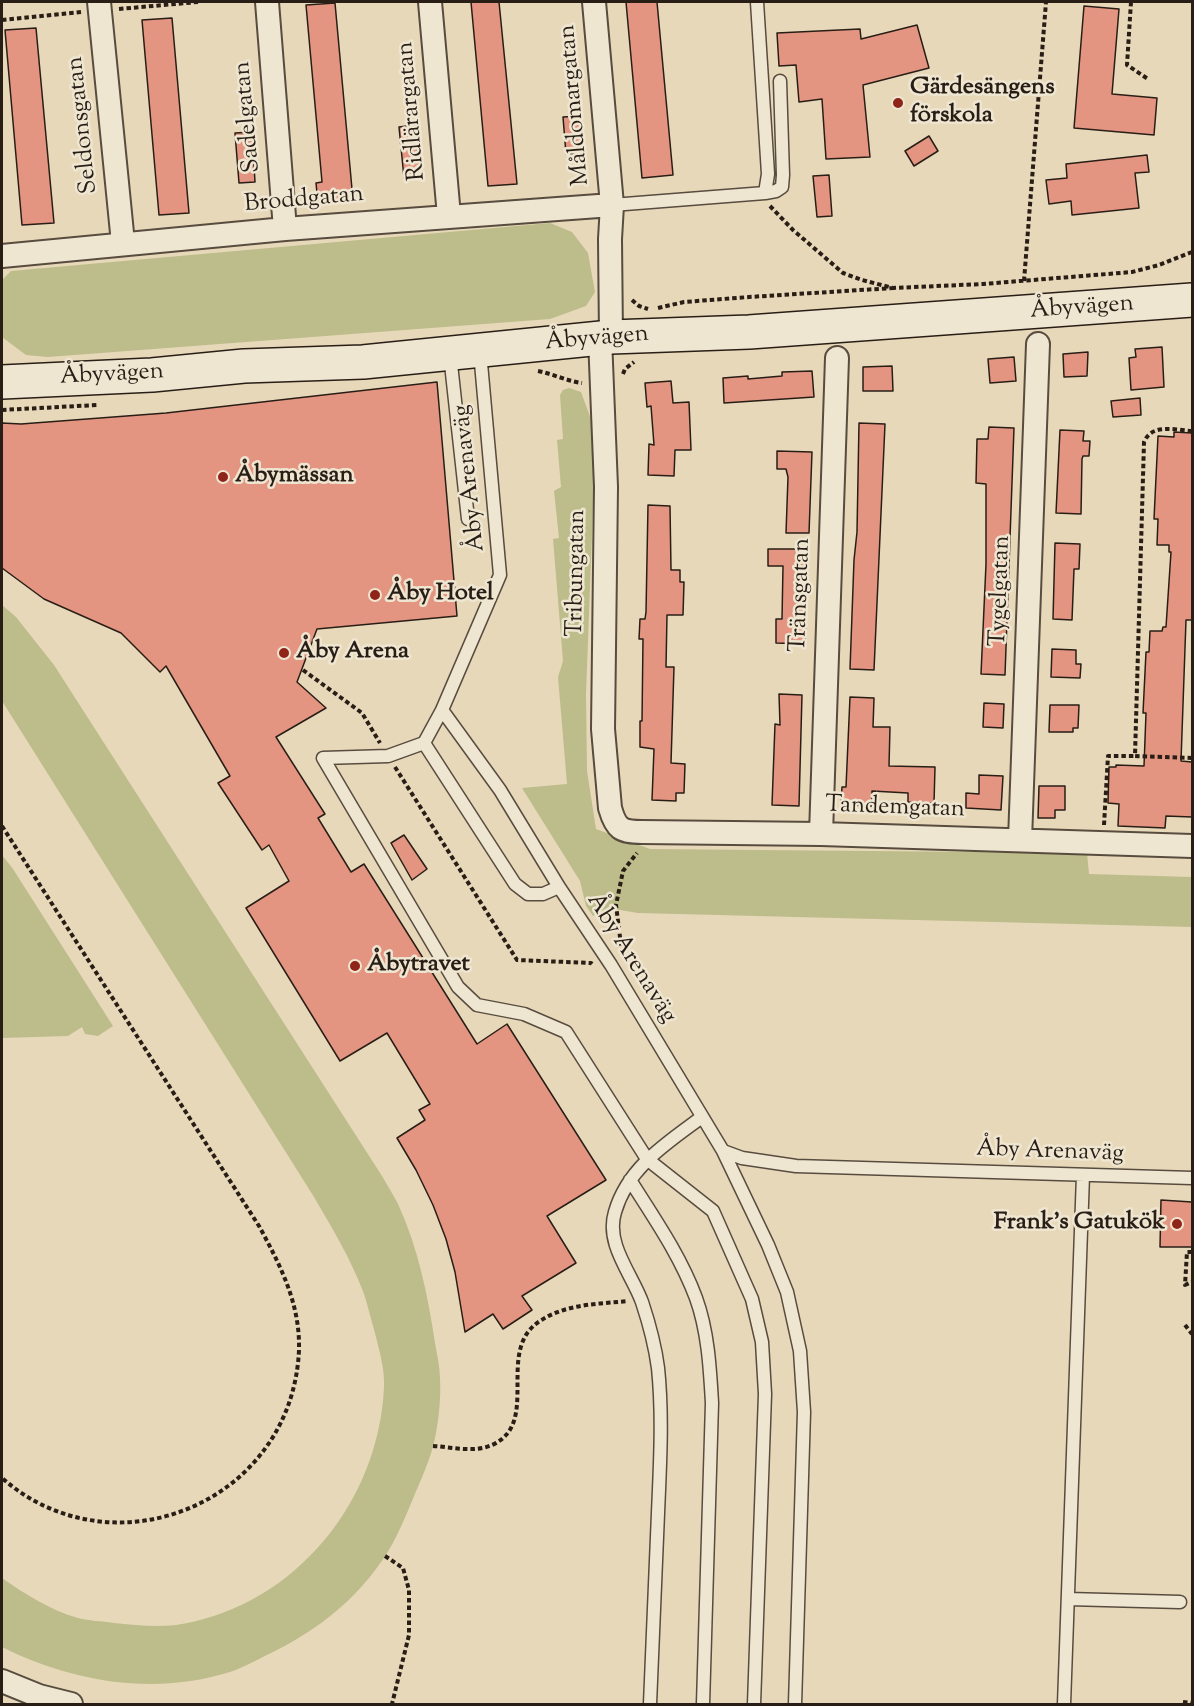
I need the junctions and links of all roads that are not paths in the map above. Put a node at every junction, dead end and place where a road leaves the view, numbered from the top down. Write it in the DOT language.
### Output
graph roads {
  1 [pos="99,2"];
  2 [pos="267,2"];
  3 [pos="430,2"];
  4 [pos="594,2"];
  5 [pos="757,2"];
  6 [pos="780,81"];
  7 [pos="765,193"];
  8 [pos="612,205"];
  9 [pos="449,216"];
  10 [pos="285,229"];
  11 [pos="123,243"];
  12 [pos="2,256"];
  13 [pos="1192,300"];
  14 [pos="605,338"];
  15 [pos="1038,344"];
  16 [pos="465,352"];
  17 [pos="837,358"];
  18 [pos="2,382"];
  19 [pos="468,519"];
  20 [pos="442,710"];
  21 [pos="424,743"];
  22 [pos="610,808"];
  23 [pos="821,834"];
  24 [pos="1020,840"];
  25 [pos="1192,846"];
  26 [pos="559,887"];
  27 [pos="702,1117"];
  28 [pos="723,1151"];
  29 [pos="647,1159"];
  30 [pos="1083,1175"];
  31 [pos="1192,1178"];
  32 [pos="630,1180"];
  33 [pos="1068,1599"];
  34 [pos="1180,1602"];
  35 [pos="2,1681"];
  36 [pos="37,1700"];
  37 [pos="71,1704"];
  38 [pos="650,1704"];
  39 [pos="703,1704"];
  40 [pos="754,1704"];
  41 [pos="795,1704"];
  42 [pos="1064,1704"];
  1 -- 11 [label="street, Seldonsgatan"];
  2 -- 10 [label="street, Sadelgatan"];
  3 -- 9 [label="street, Ridlärargatan"];
  4 -- 8 [label="street, Måldomargatan"];
  5 -- 7 [label="lane"];
  6 -- 7 [label="lane"];
  7 -- 8 [label="lane, Måldomargatan"];
  8 -- 9 [label="street, Broddgatan"];
  8 -- 14 [label="street, Måldomargatan"];
  9 -- 10 [label="street, Broddgatan"];
  10 -- 11 [label="street, Broddgatan"];
  11 -- 12 [label="street, Broddgatan"];
  13 -- 14 [label="street, Åbyvägen"];
  14 -- 16 [label="street, Åbyvägen"];
  14 -- 22 [label="street, Tribungatan"];
  15 -- 24 [label="street, Tygelgatan"];
  16 -- 18 [label="street, Åbyvägen"];
  16 -- 19 [label="lane"];
  16 -- 20 [label="lane, Åby Arenaväg"];
  17 -- 23 [label="street, Tränsgatan"];
  20 -- 21 [label="lane"];
  20 -- 26 [label="lane, Åby Arenaväg"];
  21 -- 26 [label="lane"];
  21 -- 29 [label="lane"];
  22 -- 23 [label="street, Tandemgatan"];
  23 -- 24 [label="street, Tandemgatan"];
  24 -- 25 [label="street, Tandemgatan"];
  26 -- 27 [label="lane, Åby Arenaväg"];
  27 -- 28 [label="lane, Åby Arenaväg"];
  27 -- 29 [label="lane"];
  28 -- 30 [label="lane, Åby Arenaväg"];
  28 -- 41 [label="lane"];
  29 -- 32 [label="lane"];
  29 -- 40 [label="lane"];
  30 -- 31 [label="lane, Åby Arenaväg"];
  30 -- 33 [label="lane"];
  32 -- 38 [label="lane"];
  32 -- 39 [label="lane"];
  33 -- 34 [label="lane"];
  33 -- 42 [label="lane"];
  35 -- 36 [label="street"];
  36 -- 37 [label="street"];
}
